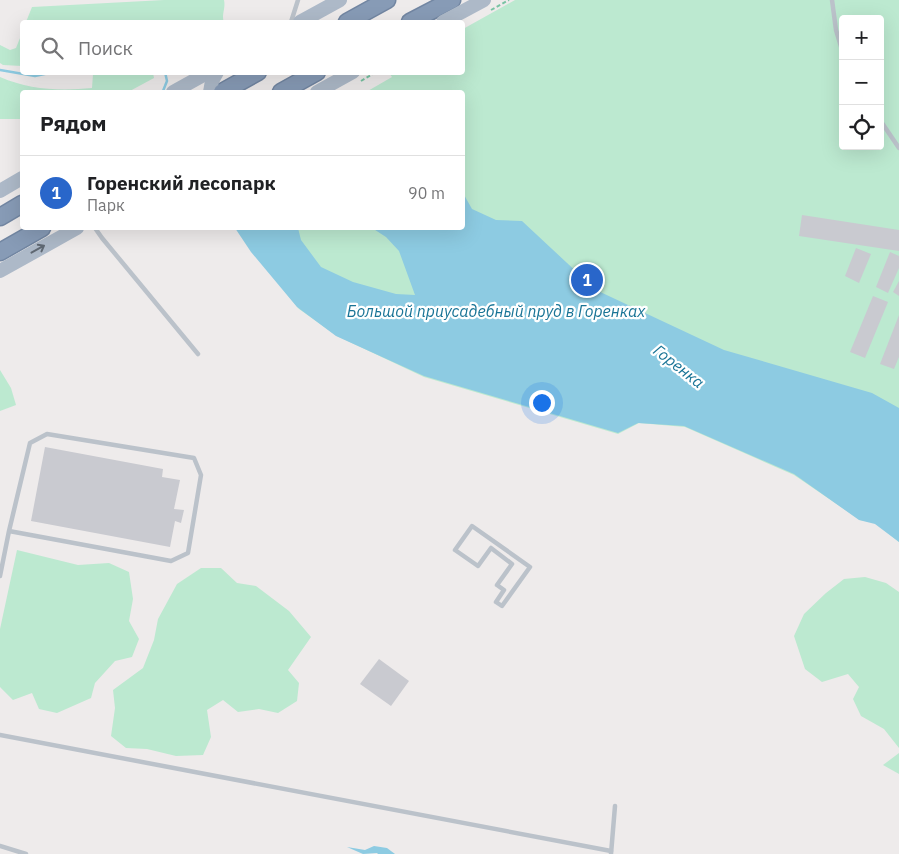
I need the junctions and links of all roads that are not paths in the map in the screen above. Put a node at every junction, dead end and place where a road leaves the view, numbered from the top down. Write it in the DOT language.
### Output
graph roads {
  1 [pos="298,0"];
  2 [pos="340,0"];
  3 [pos="387,0"];
  4 [pos="452,0"];
  5 [pos="484,0"];
  6 [pos="832,0"];
  7 [pos="292,20"];
  8 [pos="304,20"];
  9 [pos="351,20"];
  10 [pos="414,20"];
  11 [pos="447,20"];
  12 [pos="839,40"];
  13 [pos="204,75"];
  14 [pos="215,75"];
  15 [pos="312,75"];
  16 [pos="348,75"];
  17 [pos="252,76"];
  18 [pos="177,90"];
  19 [pos="210,90"];
  20 [pos="226,90"];
  21 [pos="285,90"];
  22 [pos="321,90"];
  23 [pos="884,126"];
  24 [pos="899,148"];
  25 [pos="20,179"];
  26 [pos="0,191"];
  27 [pos="20,205"];
  28 [pos="0,217"];
  29 [pos="38,230"];
  30 [pos="73,230"];
  31 [pos="96,230"];
  32 [pos="0,252"];
  33 [pos="0,271"];
  34 [pos="198,354"];
  35 [pos="472,526"];
  36 [pos="8,531"];
  37 [pos="0,576"];
  38 [pos="0,735"];
  39 [pos="615,806"];
  40 [pos="0,846"];
  41 [pos="611,852"];
  42 [pos="26,854"];
  1 -- 7 [label="lane"];
  2 -- 8 [label="main road"];
  3 -- 9 [label="highway"];
  4 -- 10 [label="highway"];
  5 -- 11 [label="main road"];
  6 -- 12 [label="lane"];
  13 -- 18 [label="main road"];
  14 -- 19 [label="main road"];
  15 -- 21 [label="highway"];
  16 -- 22 [label="main road"];
  17 -- 20 [label="highway"];
  23 -- 24 [label="lane"];
  25 -- 26 [label="main road"];
  27 -- 28 [label="highway"];
  29 -- 32 [label="highway"];
  33 -- 30 [label="main road, one-way"];
  31 -- 34 [label="lane"];
  35 -- 35 [label="lane"];
  36 -- 36 [label="lane"];
  36 -- 37 [label="lane"];
  38 -- 41 [label="lane"];
  39 -- 41 [label="lane"];
  40 -- 42 [label="lane"];
}
